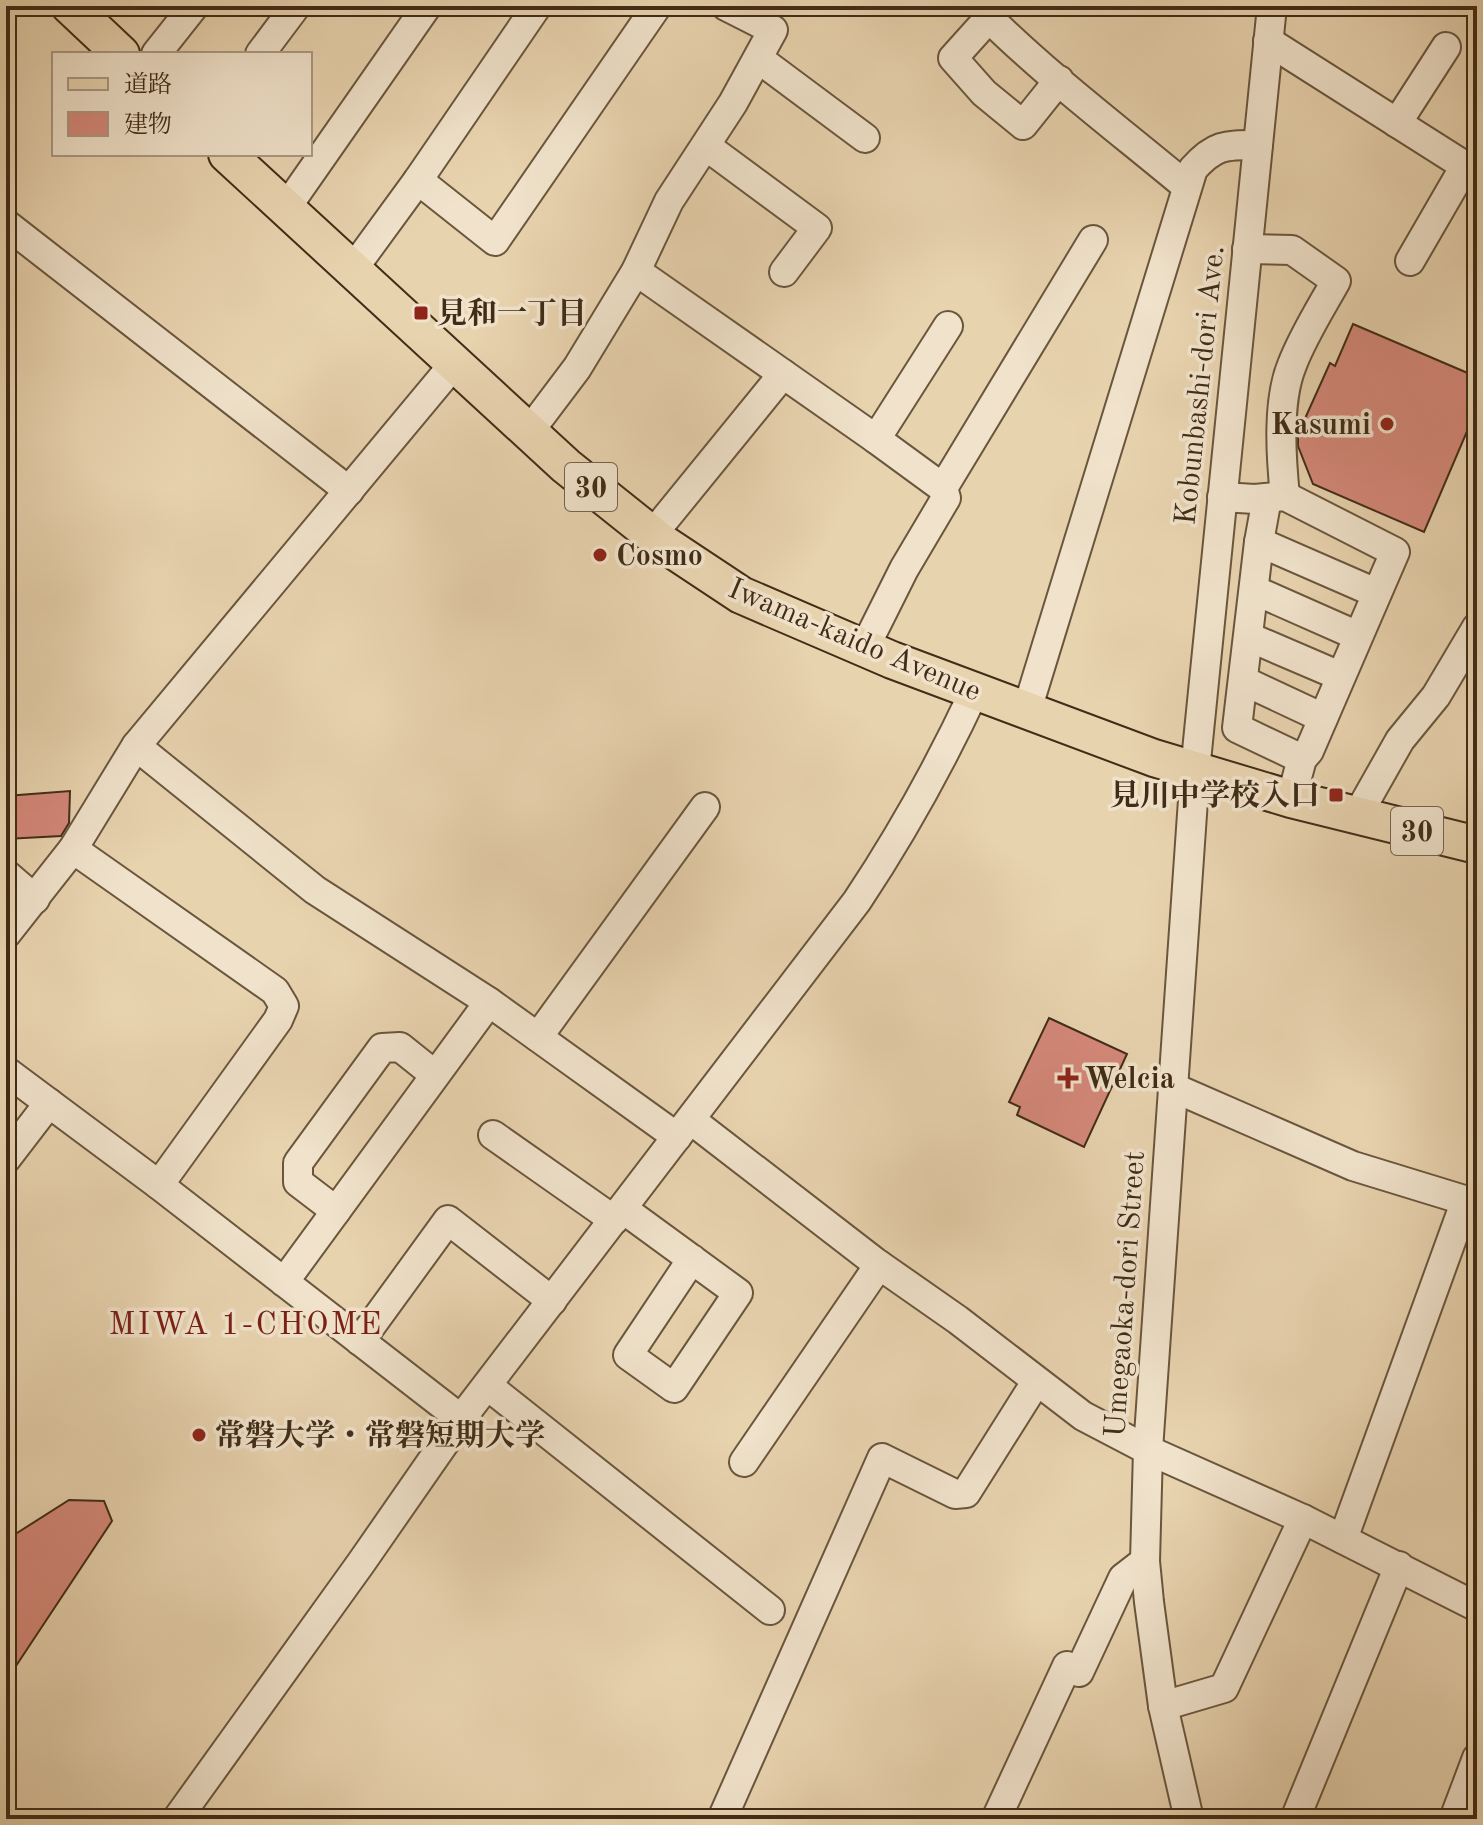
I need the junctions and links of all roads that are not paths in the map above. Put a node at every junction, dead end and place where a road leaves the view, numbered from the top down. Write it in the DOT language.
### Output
graph roads {
  1 [pos="70,6"];
  2 [pos="194,6"];
  3 [pos="296,6"];
  4 [pos="427,6"];
  5 [pos="537,6"];
  6 [pos="657,6"];
  7 [pos="726,6"];
  8 [pos="1272,6"];
  9 [pos="994,12"];
  10 [pos="1268,41"];
  11 [pos="1446,47"];
  12 [pos="119,52"];
  13 [pos="158,52"];
  14 [pos="262,52"];
  15 [pos="759,59"];
  16 [pos="1059,80"];
  17 [pos="1397,123"];
  18 [pos="865,138"];
  19 [pos="1258,145"];
  20 [pos="706,146"];
  21 [pos="229,156"];
  22 [pos="418,180"];
  23 [pos="1186,186"];
  24 [pos="286,208"];
  25 [pos="6,224"];
  26 [pos="1093,240"];
  27 [pos="1247,249"];
  28 [pos="1410,261"];
  29 [pos="353,269"];
  30 [pos="636,271"];
  31 [pos="784,272"];
  32 [pos="948,326"];
  33 [pos="454,364"];
  34 [pos="783,374"];
  35 [pos="528,433"];
  36 [pos="876,439"];
  37 [pos="943,488"];
  38 [pos="349,491"];
  39 [pos="1222,497"];
  40 [pos="1276,497"];
  41 [pos="652,535"];
  42 [pos="1259,542"];
  43 [pos="1254,590"];
  44 [pos="1376,593"];
  45 [pos="1477,627"];
  46 [pos="1358,636"];
  47 [pos="1249,637"];
  48 [pos="864,649"];
  49 [pos="1340,676"];
  50 [pos="1244,681"];
  51 [pos="975,690"];
  52 [pos="1027,710"];
  53 [pos="1323,718"];
  54 [pos="136,746"];
  55 [pos="1302,759"];
  56 [pos="1195,771"];
  57 [pos="1291,799"];
  58 [pos="705,807"];
  59 [pos="1357,816"];
  60 [pos="1477,845"];
  61 [pos="73,849"];
  62 [pos="6,874"];
  63 [pos="35,899"];
  64 [pos="6,934"];
  65 [pos="489,1002"];
  66 [pos="538,1037"];
  67 [pos="6,1071"];
  68 [pos="435,1075"];
  69 [pos="1172,1087"];
  70 [pos="49,1103"];
  71 [pos="684,1129"];
  72 [pos="493,1135"];
  73 [pos="6,1159"];
  74 [pos="159,1185"];
  75 [pos="1471,1202"];
  76 [pos="336,1211"];
  77 [pos="618,1215"];
  78 [pos="692,1259"];
  79 [pos="879,1265"];
  80 [pos="284,1282"];
  81 [pos="552,1301"];
  82 [pos="360,1341"];
  83 [pos="1036,1382"];
  84 [pos="488,1386"];
  85 [pos="461,1419"];
  86 [pos="1148,1450"];
  87 [pos="744,1462"];
  88 [pos="1303,1519"];
  89 [pos="1343,1539"];
  90 [pos="1145,1561"];
  91 [pos="1399,1566"];
  92 [pos="1477,1607"];
  93 [pos="770,1610"];
  94 [pos="1163,1706"];
  95 [pos="1475,1767"];
  96 [pos="177,1819"];
  97 [pos="722,1819"];
  98 [pos="996,1819"];
  99 [pos="1189,1819"];
  100 [pos="1295,1819"];
  101 [pos="1454,1819"];
  1 -- 12 [label="main road"];
  2 -- 13 [label="street"];
  3 -- 14 [label="street"];
  4 -- 24 [label="street"];
  5 -- 22 [label="street"];
  6 -- 22 [label="street"];
  7 -- 15 [label="street"];
  8 -- 10 [label="street, Kobunbashi-dori Ave."];
  9 -- 16 [label="street"];
  9 -- 16 [label="street"];
  10 -- 17 [label="street"];
  10 -- 19 [label="street, Kobunbashi-dori Ave."];
  11 -- 17 [label="street"];
  15 -- 18 [label="street"];
  15 -- 20 [label="street"];
  16 -- 23 [label="street"];
  17 -- 28 [label="street"];
  19 -- 23 [label="street"];
  19 -- 27 [label="street, Kobunbashi-dori Ave."];
  20 -- 30 [label="street"];
  20 -- 31 [label="street"];
  21 -- 24 [label="main road, Iwama-kaido Avenue / 30"];
  22 -- 29 [label="street"];
  23 -- 52 [label="street"];
  24 -- 29 [label="main road, Iwama-kaido Avenue / 30"];
  25 -- 38 [label="street"];
  26 -- 37 [label="street"];
  27 -- 39 [label="street, Kobunbashi-dori Ave."];
  27 -- 40 [label="street"];
  29 -- 33 [label="main road, Iwama-kaido Avenue / 30"];
  30 -- 34 [label="street"];
  30 -- 35 [label="street"];
  32 -- 36 [label="street"];
  33 -- 35 [label="main road, Iwama-kaido Avenue / 30"];
  33 -- 38 [label="street"];
  34 -- 36 [label="street"];
  34 -- 41 [label="street"];
  35 -- 41 [label="main road, Iwama-kaido Avenue / 30"];
  36 -- 37 [label="street"];
  37 -- 48 [label="street"];
  38 -- 54 [label="street"];
  39 -- 40 [label="street"];
  39 -- 56 [label="street, Kobunbashi-dori Ave."];
  40 -- 42 [label="street"];
  40 -- 44 [label="street"];
  41 -- 48 [label="main road, Iwama-kaido Avenue / 30"];
  42 -- 43 [label="street"];
  42 -- 44 [label="street"];
  43 -- 46 [label="street"];
  43 -- 47 [label="street"];
  44 -- 46 [label="street"];
  45 -- 59 [label="street"];
  46 -- 49 [label="street"];
  47 -- 49 [label="street"];
  47 -- 50 [label="street"];
  48 -- 51 [label="main road, Iwama-kaido Avenue / 30"];
  49 -- 53 [label="street"];
  50 -- 53 [label="street"];
  50 -- 55 [label="street"];
  51 -- 52 [label="main road, Iwama-kaido Avenue / 30"];
  51 -- 71 [label="street"];
  52 -- 56 [label="main road, Iwama-kaido Avenue / 30"];
  53 -- 55 [label="street"];
  54 -- 61 [label="street"];
  54 -- 65 [label="street"];
  55 -- 57 [label="street"];
  56 -- 57 [label="main road, Iwama-kaido Avenue / 30"];
  56 -- 69 [label="street, Umegaoka-dori Street"];
  57 -- 59 [label="main road, Iwama-kaido Avenue / 30"];
  58 -- 66 [label="street"];
  59 -- 60 [label="main road, Iwama-kaido Avenue / 30"];
  61 -- 63 [label="street"];
  61 -- 74 [label="street"];
  62 -- 63 [label="street"];
  63 -- 64 [label="street"];
  65 -- 66 [label="street"];
  65 -- 68 [label="street"];
  66 -- 71 [label="street"];
  67 -- 70 [label="street"];
  68 -- 76 [label="street"];
  68 -- 76 [label="street"];
  69 -- 75 [label="street"];
  69 -- 86 [label="street, Umegaoka-dori Street"];
  70 -- 73 [label="street"];
  70 -- 74 [label="street"];
  71 -- 77 [label="street"];
  71 -- 79 [label="street"];
  72 -- 77 [label="street"];
  74 -- 80 [label="street"];
  75 -- 89 [label="street"];
  76 -- 80 [label="street"];
  77 -- 78 [label="street"];
  77 -- 81 [label="street"];
  79 -- 83 [label="street"];
  79 -- 87 [label="street"];
  80 -- 82 [label="street"];
  81 -- 82 [label="street"];
  81 -- 84 [label="street"];
  82 -- 85 [label="street"];
  83 -- 86 [label="street"];
  83 -- 97 [label="street"];
  84 -- 85 [label="street"];
  84 -- 93 [label="street"];
  85 -- 96 [label="street"];
  86 -- 88 [label="street"];
  86 -- 90 [label="street, Umegaoka-dori Street"];
  88 -- 89 [label="street"];
  88 -- 94 [label="street"];
  89 -- 91 [label="street"];
  90 -- 94 [label="street, Umegaoka-dori Street"];
  90 -- 98 [label="street"];
  91 -- 92 [label="street"];
  91 -- 100 [label="street"];
  94 -- 99 [label="street, Umegaoka-dori Street"];
  95 -- 101 [label="street"];
}
